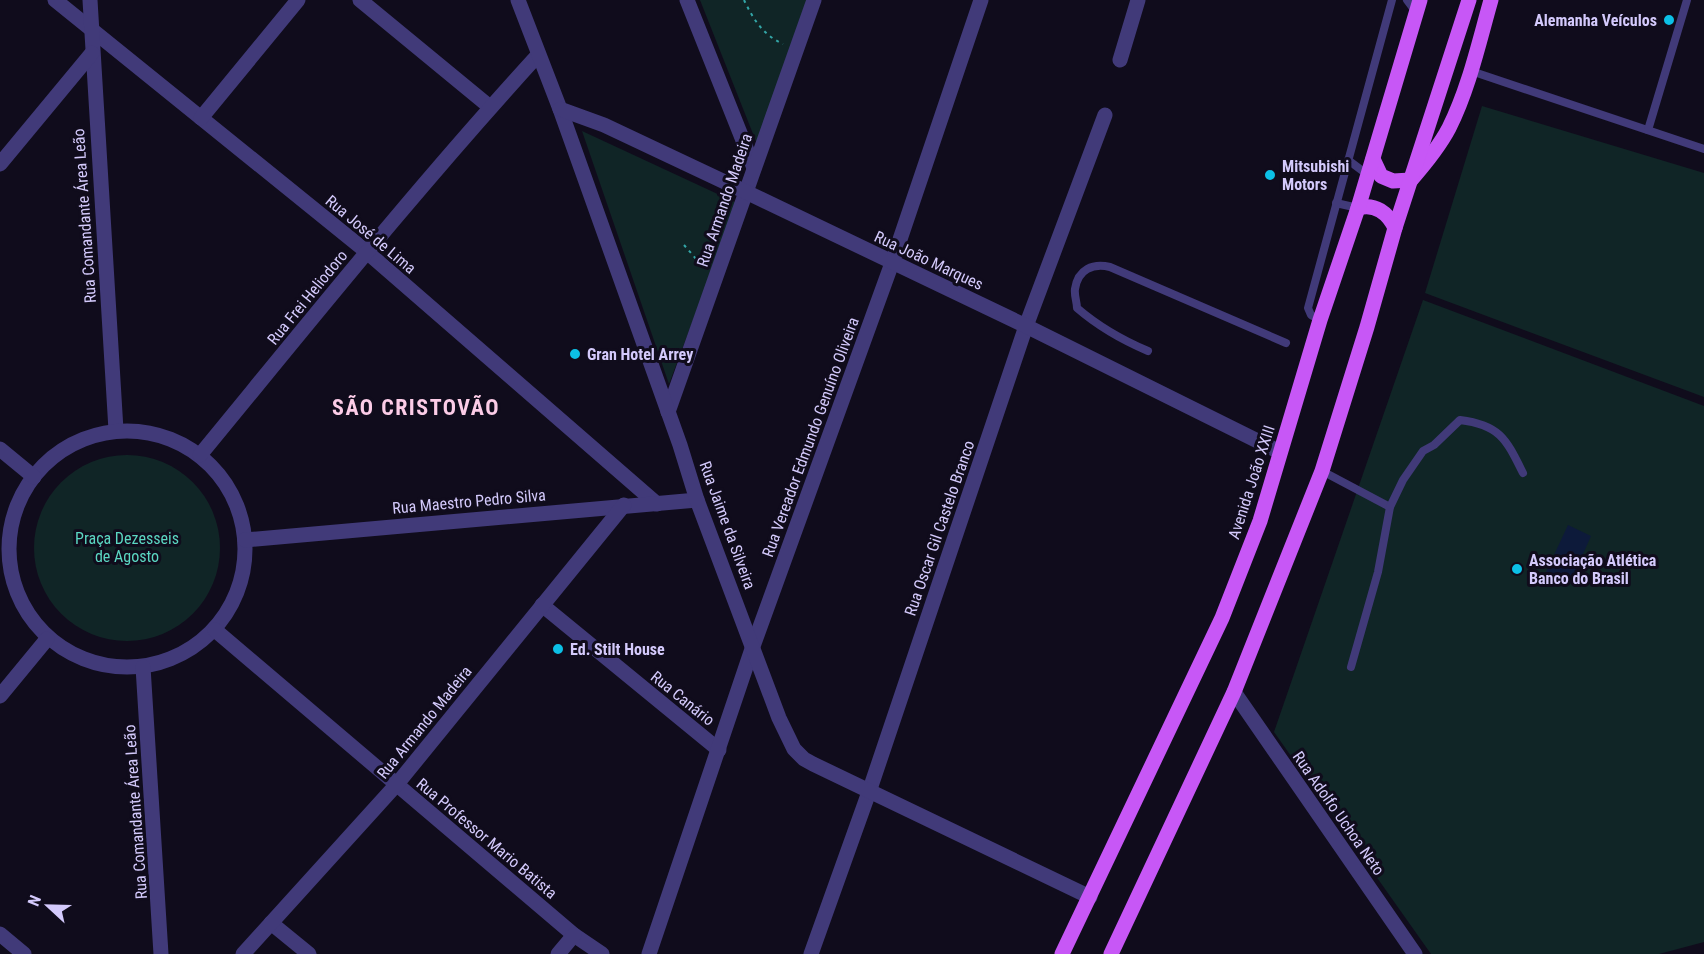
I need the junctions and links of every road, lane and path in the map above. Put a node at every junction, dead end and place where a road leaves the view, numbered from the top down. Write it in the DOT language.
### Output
graph roads {
  1 [pos="55,0"];
  2 [pos="90,0"];
  3 [pos="298,0"];
  4 [pos="360,0"];
  5 [pos="518,0"];
  6 [pos="687,0"];
  7 [pos="744,0"];
  8 [pos="814,0"];
  9 [pos="981,0"];
  10 [pos="1138,0"];
  11 [pos="1392,0"];
  12 [pos="1469,0"];
  13 [pos="1491,0"];
  14 [pos="1687,0"];
  15 [pos="1414,4"];
  16 [pos="92,31"];
  17 [pos="796,51"];
  18 [pos="92,53"];
  19 [pos="538,55"];
  20 [pos="1120,60"];
  21 [pos="1471,71"];
  22 [pos="490,108"];
  23 [pos="560,109"];
  24 [pos="1105,115"];
  25 [pos="201,118"];
  26 [pos="1648,130"];
  27 [pos="1704,149"];
  28 [pos="1373,159"];
  29 [pos="1348,160"];
  30 [pos="0,164"];
  31 [pos="754,168"];
  32 [pos="1368,175"];
  33 [pos="1411,180"];
  34 [pos="747,192"];
  35 [pos="1336,203"];
  36 [pos="1358,208"];
  37 [pos="1395,228"];
  38 [pos="684,245"];
  39 [pos="367,252"];
  40 [pos="892,263"];
  41 [pos="714,281"];
  42 [pos="1320,320"];
  43 [pos="1026,326"];
  44 [pos="1286,344"];
  45 [pos="1148,351"];
  46 [pos="668,411"];
  47 [pos="116,430"];
  48 [pos="0,449"];
  49 [pos="1280,452"];
  50 [pos="200,455"];
  51 [pos="1322,471"];
  52 [pos="1523,473"];
  53 [pos="34,477"];
  54 [pos="698,500"];
  55 [pos="657,504"];
  56 [pos="624,505"];
  57 [pos="1390,507"];
  58 [pos="244,540"];
  59 [pos="5,562"];
  60 [pos="542,605"];
  61 [pos="215,630"];
  62 [pos="47,639"];
  63 [pos="752,649"];
  64 [pos="143,667"];
  65 [pos="1351,667"];
  66 [pos="1234,692"];
  67 [pos="0,696"];
  68 [pos="719,750"];
  69 [pos="397,784"];
  70 [pos="870,792"];
  71 [pos="1090,897"];
  72 [pos="271,923"];
  73 [pos="0,934"];
  74 [pos="574,935"];
  75 [pos="24,954"];
  76 [pos="162,954"];
  77 [pos="243,954"];
  78 [pos="309,954"];
  79 [pos="558,954"];
  80 [pos="602,954"];
  81 [pos="649,954"];
  82 [pos="811,954"];
  83 [pos="1062,954"];
  84 [pos="1111,954"];
  85 [pos="1415,954"];
  1 -- 16 [label="street, Rua José de Lima"];
  2 -- 16 [label="street, Rua Comandante Área Leão"];
  3 -- 25 [label="street"];
  4 -- 22 [label="street"];
  5 -- 19 [label="street, Rua Jaime da Silveira"];
  6 -- 31 [label="street"];
  7 -- 17 [label="path"];
  8 -- 17 [label="street, Rua Armando Madeira"];
  9 -- 40 [label="street, Rua Vereador Edmundo Genuíno Oliveira"];
  10 -- 20 [label="street"];
  11 -- 29 [label="lane"];
  12 -- 33 [label="main road"];
  13 -- 21 [label="main road"];
  14 -- 26 [label="lane"];
  15 -- 28 [label="main road, Avenida João XXIII"];
  16 -- 18 [label="street, Rua Comandante Área Leão"];
  16 -- 25 [label="street, Rua José de Lima"];
  17 -- 31 [label="street, Rua Armando Madeira"];
  18 -- 30 [label="street"];
  18 -- 47 [label="street, Rua Comandante Área Leão"];
  19 -- 22 [label="street, Rua Frei Heliodoro"];
  19 -- 23 [label="street, Rua Jaime da Silveira"];
  21 -- 26 [label="lane"];
  21 -- 33 [label="main road"];
  22 -- 39 [label="street, Rua Frei Heliodoro"];
  23 -- 34 [label="street, Rua João Marques"];
  23 -- 46 [label="street, Rua Jaime da Silveira"];
  24 -- 43 [label="street, Rua Oscar Gil Castelo Branco"];
  25 -- 39 [label="street, Rua José de Lima"];
  26 -- 27 [label="lane"];
  28 -- 32 [label="main road, Avenida João XXIII"];
  28 -- 33 [label="main road"];
  29 -- 32 [label="lane"];
  29 -- 35 [label="lane"];
  31 -- 34 [label="street, Rua Armando Madeira"];
  32 -- 36 [label="main road, Avenida João XXIII"];
  33 -- 37 [label="main road"];
  34 -- 40 [label="street, Rua João Marques"];
  34 -- 41 [label="street, Rua Armando Madeira"];
  35 -- 36 [label="lane"];
  35 -- 42 [label="lane"];
  36 -- 37 [label="main road"];
  36 -- 42 [label="main road, Avenida João XXIII"];
  37 -- 51 [label="main road"];
  38 -- 41 [label="path"];
  39 -- 50 [label="street, Rua Frei Heliodoro"];
  39 -- 55 [label="street, Rua José de Lima"];
  40 -- 43 [label="street, Rua João Marques"];
  40 -- 63 [label="street, Rua Vereador Edmundo Genuíno Oliveira"];
  41 -- 46 [label="street, Rua Armando Madeira"];
  42 -- 49 [label="main road, Avenida João XXIII"];
  43 -- 49 [label="street, Rua João Marques"];
  43 -- 70 [label="street, Rua Oscar Gil Castelo Branco"];
  44 -- 45 [label="lane"];
  46 -- 54 [label="street, Rua Jaime da Silveira"];
  47 -- 50 [label="street"];
  47 -- 53 [label="street"];
  48 -- 53 [label="street"];
  49 -- 71 [label="main road, Avenida João XXIII"];
  50 -- 58 [label="street"];
  51 -- 57 [label="lane"];
  51 -- 66 [label="main road"];
  52 -- 57 [label="lane"];
  53 -- 59 [label="street"];
  54 -- 55 [label="street, Rua Maestro Pedro Silva"];
  54 -- 63 [label="street, Rua Jaime da Silveira"];
  55 -- 56 [label="street, Rua Maestro Pedro Silva"];
  56 -- 58 [label="street, Rua Maestro Pedro Silva"];
  56 -- 60 [label="street, Rua Armando Madeira"];
  57 -- 65 [label="lane"];
  58 -- 61 [label="street"];
  59 -- 62 [label="street"];
  60 -- 68 [label="street, Rua Canário"];
  60 -- 69 [label="street, Rua Armando Madeira"];
  61 -- 64 [label="street"];
  61 -- 69 [label="street, Rua Professor Mario Batista"];
  62 -- 64 [label="street"];
  62 -- 67 [label="street"];
  63 -- 68 [label="street, Rua Vereador Edmundo Genuíno Oliveira"];
  63 -- 70 [label="street, Rua Jaime da Silveira"];
  64 -- 76 [label="street, Rua Comandante Área Leão"];
  66 -- 84 [label="main road"];
  66 -- 85 [label="street, Rua Adolfo Uchoa Neto"];
  68 -- 81 [label="street, Rua Vereador Edmundo Genuíno Oliveira"];
  69 -- 72 [label="street, Rua Armando Madeira"];
  69 -- 74 [label="street, Rua Professor Mario Batista"];
  70 -- 71 [label="street, Rua Jaime da Silveira"];
  70 -- 82 [label="street, Rua Oscar Gil Castelo Branco"];
  71 -- 83 [label="main road, Avenida João XXIII"];
  72 -- 77 [label="street, Rua Armando Madeira"];
  72 -- 78 [label="street"];
  73 -- 75 [label="street"];
  74 -- 79 [label="street"];
  74 -- 80 [label="street, Rua Professor Mario Batista"];
}
